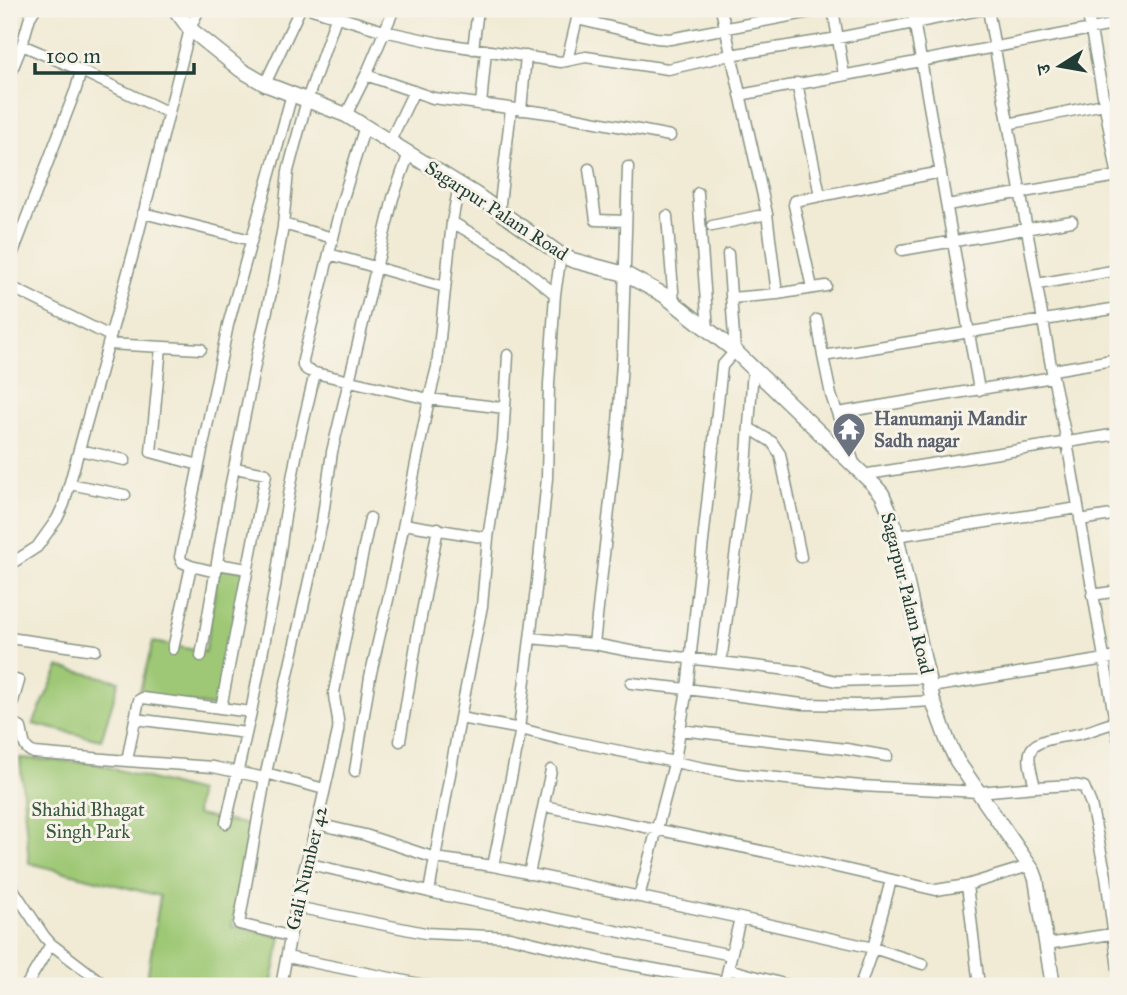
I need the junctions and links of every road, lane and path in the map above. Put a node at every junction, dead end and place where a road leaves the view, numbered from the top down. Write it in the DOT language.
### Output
graph roads {
  1 [pos="35,9"];
  2 [pos="175,9"];
  3 [pos="199,9"];
  4 [pos="300,9"];
  5 [pos="312,9"];
  6 [pos="394,9"];
  7 [pos="478,9"];
  8 [pos="720,9"];
  9 [pos="826,9"];
  10 [pos="833,9"];
  11 [pos="912,9"];
  12 [pos="986,9"];
  13 [pos="1087,9"];
  14 [pos="337,12"];
  15 [pos="578,14"];
  16 [pos="914,23"];
  17 [pos="1118,24"];
  18 [pos="725,29"];
  19 [pos="1090,29"];
  20 [pos="190,30"];
  21 [pos="384,31"];
  22 [pos="838,38"];
  23 [pos="22,45"];
  24 [pos="994,48"];
  25 [pos="473,49"];
  26 [pos="486,50"];
  27 [pos="730,55"];
  28 [pos="526,56"];
  29 [pos="921,60"];
  30 [pos="567,61"];
  31 [pos="81,71"];
  32 [pos="366,75"];
  33 [pos="844,75"];
  34 [pos="9,77"];
  35 [pos="797,83"];
  36 [pos="265,84"];
  37 [pos="414,91"];
  38 [pos="292,94"];
  39 [pos="740,95"];
  40 [pos="307,100"];
  41 [pos="1118,101"];
  42 [pos="1104,104"];
  43 [pos="481,105"];
  44 [pos="516,110"];
  45 [pos="169,113"];
  46 [pos="346,115"];
  47 [pos="1008,124"];
  48 [pos="365,126"];
  49 [pos="670,136"];
  50 [pos="390,141"];
  51 [pos="409,153"];
  52 [pos="628,167"];
  53 [pos="589,169"];
  54 [pos="941,172"];
  55 [pos="1118,175"];
  56 [pos="459,184"];
  57 [pos="1021,192"];
  58 [pos="698,193"];
  59 [pos="820,195"];
  60 [pos="947,205"];
  61 [pos="499,212"];
  62 [pos="144,213"];
  63 [pos="767,214"];
  64 [pos="667,216"];
  65 [pos="626,221"];
  66 [pos="1072,221"];
  67 [pos="452,222"];
  68 [pos="283,224"];
  69 [pos="712,226"];
  70 [pos="1027,228"];
  71 [pos="333,238"];
  72 [pos="251,240"];
  73 [pos="953,242"];
  74 [pos="902,250"];
  75 [pos="329,254"];
  76 [pos="728,254"];
  77 [pos="561,255"];
  78 [pos="9,263"];
  79 [pos="376,267"];
  80 [pos="1118,270"];
  81 [pos="625,274"];
  82 [pos="1037,284"];
  83 [pos="9,286"];
  84 [pos="826,286"];
  85 [pos="445,287"];
  86 [pos="813,288"];
  87 [pos="555,294"];
  88 [pos="777,294"];
  89 [pos="731,298"];
  90 [pos="674,303"];
  91 [pos="1118,308"];
  92 [pos="817,320"];
  93 [pos="1044,321"];
  94 [pos="708,331"];
  95 [pos="969,331"];
  96 [pos="109,340"];
  97 [pos="161,347"];
  98 [pos="201,349"];
  99 [pos="735,351"];
  100 [pos="508,355"];
  101 [pos="823,356"];
  102 [pos="1118,359"];
  103 [pos="753,369"];
  104 [pos="315,373"];
  105 [pos="1053,374"];
  106 [pos="349,379"];
  107 [pos="979,390"];
  108 [pos="429,398"];
  109 [pos="505,408"];
  110 [pos="838,413"];
  111 [pos="749,428"];
  112 [pos="1118,434"];
  113 [pos="1067,443"];
  114 [pos="79,450"];
  115 [pos="125,460"];
  116 [pos="199,465"];
  117 [pos="234,468"];
  118 [pos="859,472"];
  119 [pos="70,484"];
  120 [pos="125,495"];
  121 [pos="1079,514"];
  122 [pos="1118,514"];
  123 [pos="370,518"];
  124 [pos="404,524"];
  125 [pos="438,528"];
  126 [pos="896,536"];
  127 [pos="488,538"];
  128 [pos="801,557"];
  129 [pos="9,565"];
  130 [pos="191,566"];
  131 [pos="217,568"];
  132 [pos="248,569"];
  133 [pos="1118,591"];
  134 [pos="1092,595"];
  135 [pos="9,638"];
  136 [pos="530,638"];
  137 [pos="594,644"];
  138 [pos="173,649"];
  139 [pos="95,650"];
  140 [pos="201,656"];
  141 [pos="691,657"];
  142 [pos="1118,657"];
  143 [pos="1104,659"];
  144 [pos="721,662"];
  145 [pos="9,678"];
  146 [pos="631,683"];
  147 [pos="931,689"];
  148 [pos="687,690"];
  149 [pos="1114,695"];
  150 [pos="221,708"];
  151 [pos="251,712"];
  152 [pos="9,715"];
  153 [pos="460,718"];
  154 [pos="135,719"];
  155 [pos="1117,722"];
  156 [pos="9,723"];
  157 [pos="520,729"];
  158 [pos="680,730"];
  159 [pos="246,733"];
  160 [pos="1118,739"];
  161 [pos="400,741"];
  162 [pos="887,756"];
  163 [pos="127,761"];
  164 [pos="674,762"];
  165 [pos="551,770"];
  166 [pos="355,771"];
  167 [pos="238,772"];
  168 [pos="266,776"];
  169 [pos="1035,787"];
  170 [pos="324,789"];
  171 [pos="979,792"];
  172 [pos="544,806"];
  173 [pos="226,823"];
  174 [pos="317,824"];
  175 [pos="657,830"];
  176 [pos="435,859"];
  177 [pos="306,863"];
  178 [pos="493,866"];
  179 [pos="1029,866"];
  180 [pos="529,874"];
  181 [pos="891,880"];
  182 [pos="9,883"];
  183 [pos="967,885"];
  184 [pos="429,892"];
  185 [pos="639,897"];
  186 [pos="296,907"];
  187 [pos="740,918"];
  188 [pos="1116,933"];
  189 [pos="289,936"];
  190 [pos="51,944"];
  191 [pos="1047,944"];
  192 [pos="873,948"];
  193 [pos="731,956"];
  194 [pos="287,957"];
  195 [pos="923,964"];
  196 [pos="728,970"];
  197 [pos="1118,970"];
  198 [pos="725,984"];
  199 [pos="26,986"];
  200 [pos="106,986"];
  201 [pos="281,986"];
  202 [pos="430,986"];
  203 [pos="791,986"];
  204 [pos="860,986"];
  205 [pos="979,986"];
  206 [pos="1054,986"];
  1 -- 23 [label="street"];
  2 -- 20 [label="street, Sagarpur Palam Road"];
  3 -- 20 [label="street"];
  4 -- 36 [label="street"];
  5 -- 14 [label="street"];
  6 -- 21 [label="street"];
  7 -- 25 [label="street"];
  8 -- 18 [label="street"];
  9 -- 18 [label="street"];
  10 -- 22 [label="street"];
  11 -- 16 [label="street"];
  12 -- 16 [label="street"];
  12 -- 24 [label="street"];
  13 -- 19 [label="street"];
  14 -- 21 [label="street"];
  14 -- 40 [label="street"];
  15 -- 18 [label="street"];
  15 -- 30 [label="street"];
  16 -- 22 [label="street"];
  16 -- 29 [label="street"];
  17 -- 19 [label="street"];
  18 -- 27 [label="street"];
  19 -- 24 [label="street"];
  19 -- 42 [label="street"];
  20 -- 36 [label="street, Sagarpur Palam Road"];
  20 -- 45 [label="street"];
  21 -- 25 [label="street"];
  21 -- 32 [label="street"];
  22 -- 27 [label="street"];
  22 -- 33 [label="street"];
  23 -- 31 [label="street"];
  23 -- 34 [label="street"];
  24 -- 29 [label="street"];
  24 -- 47 [label="street"];
  25 -- 26 [label="street"];
  26 -- 28 [label="street"];
  26 -- 43 [label="street"];
  27 -- 30 [label="street"];
  27 -- 39 [label="street"];
  28 -- 30 [label="street"];
  28 -- 44 [label="street"];
  29 -- 33 [label="street"];
  29 -- 54 [label="street"];
  31 -- 45 [label="street"];
  31 -- 78 [label="street"];
  32 -- 37 [label="street"];
  32 -- 46 [label="street"];
  33 -- 35 [label="street"];
  35 -- 39 [label="street"];
  35 -- 59 [label="street"];
  36 -- 38 [label="street, Sagarpur Palam Road"];
  37 -- 43 [label="street"];
  37 -- 50 [label="street"];
  38 -- 40 [label="street, Sagarpur Palam Road"];
  38 -- 72 [label="street"];
  39 -- 63 [label="street"];
  40 -- 46 [label="street, Sagarpur Palam Road"];
  40 -- 68 [label="street"];
  41 -- 42 [label="street"];
  42 -- 47 [label="street"];
  42 -- 55 [label="street"];
  43 -- 44 [label="street"];
  44 -- 49 [label="street"];
  44 -- 61 [label="street"];
  45 -- 62 [label="street"];
  46 -- 48 [label="street, Sagarpur Palam Road"];
  47 -- 57 [label="street"];
  48 -- 50 [label="street, Sagarpur Palam Road"];
  48 -- 71 [label="street"];
  50 -- 51 [label="street, Sagarpur Palam Road"];
  51 -- 56 [label="street, Sagarpur Palam Road"];
  51 -- 79 [label="street"];
  52 -- 65 [label="street"];
  53 -- 65 [label="street"];
  54 -- 59 [label="street"];
  54 -- 60 [label="street"];
  55 -- 57 [label="street"];
  56 -- 61 [label="street, Sagarpur Palam Road"];
  56 -- 67 [label="street"];
  57 -- 60 [label="street"];
  57 -- 70 [label="street"];
  58 -- 94 [label="street"];
  59 -- 86 [label="street"];
  60 -- 73 [label="street"];
  61 -- 77 [label="street, Sagarpur Palam Road"];
  62 -- 72 [label="street"];
  62 -- 96 [label="street"];
  63 -- 69 [label="street"];
  63 -- 88 [label="street"];
  64 -- 90 [label="street"];
  65 -- 81 [label="street"];
  66 -- 70 [label="street"];
  67 -- 85 [label="street"];
  67 -- 87 [label="street"];
  68 -- 71 [label="street"];
  68 -- 117 [label="street"];
  70 -- 73 [label="street"];
  70 -- 82 [label="street"];
  71 -- 75 [label="street"];
  72 -- 116 [label="street"];
  73 -- 74 [label="street"];
  73 -- 95 [label="street"];
  75 -- 79 [label="street"];
  75 -- 104 [label="street"];
  76 -- 89 [label="street"];
  77 -- 81 [label="street, Sagarpur Palam Road"];
  77 -- 87 [label="street"];
  79 -- 85 [label="street"];
  79 -- 106 [label="street"];
  80 -- 82 [label="street"];
  81 -- 90 [label="street, Sagarpur Palam Road"];
  81 -- 137 [label="street"];
  82 -- 93 [label="street"];
  83 -- 96 [label="street"];
  84 -- 86 [label="street"];
  85 -- 108 [label="street"];
  86 -- 88 [label="street"];
  87 -- 136 [label="street"];
  88 -- 89 [label="street"];
  89 -- 99 [label="street"];
  90 -- 94 [label="street, Sagarpur Palam Road"];
  91 -- 93 [label="street"];
  92 -- 101 [label="street"];
  93 -- 95 [label="street"];
  93 -- 105 [label="street"];
  94 -- 99 [label="street, Sagarpur Palam Road"];
  95 -- 101 [label="street"];
  95 -- 107 [label="street"];
  96 -- 97 [label="street"];
  96 -- 114 [label="street"];
  97 -- 98 [label="street"];
  97 -- 116 [label="street"];
  99 -- 103 [label="street, Sagarpur Palam Road"];
  99 -- 141 [label="street"];
  100 -- 109 [label="street"];
  101 -- 110 [label="street"];
  102 -- 105 [label="street"];
  103 -- 111 [label="street"];
  103 -- 118 [label="street, Sagarpur Palam Road"];
  104 -- 106 [label="street"];
  104 -- 151 [label="street"];
  105 -- 107 [label="street"];
  105 -- 113 [label="street"];
  106 -- 108 [label="street"];
  106 -- 168 [label="street"];
  107 -- 110 [label="street"];
  108 -- 109 [label="street"];
  108 -- 124 [label="street"];
  109 -- 127 [label="street"];
  110 -- 118 [label="street"];
  111 -- 128 [label="street"];
  111 -- 144 [label="street"];
  112 -- 113 [label="street"];
  113 -- 118 [label="street"];
  113 -- 121 [label="street"];
  114 -- 115 [label="street"];
  114 -- 119 [label="street"];
  116 -- 130 [label="street"];
  117 -- 131 [label="street"];
  117 -- 132 [label="street"];
  118 -- 126 [label="street, Sagarpur Palam Road"];
  119 -- 120 [label="street"];
  119 -- 129 [label="street"];
  121 -- 122 [label="street"];
  121 -- 126 [label="street"];
  121 -- 134 [label="street"];
  123 -- 170 [label="street, Gali Number 42"];
  124 -- 125 [label="street"];
  124 -- 166 [label="street"];
  125 -- 127 [label="street"];
  125 -- 161 [label="street"];
  126 -- 147 [label="street, Sagarpur Palam Road"];
  127 -- 153 [label="street"];
  130 -- 131 [label="street"];
  130 -- 138 [label="street"];
  131 -- 132 [label="street"];
  131 -- 140 [label="street"];
  132 -- 150 [label="street"];
  133 -- 134 [label="street"];
  134 -- 143 [label="street"];
  135 -- 139 [label="street"];
  136 -- 137 [label="street"];
  136 -- 157 [label="street"];
  137 -- 141 [label="street"];
  141 -- 144 [label="street"];
  141 -- 148 [label="street"];
  142 -- 143 [label="street"];
  143 -- 147 [label="street"];
  143 -- 149 [label="street"];
  144 -- 147 [label="street"];
  145 -- 152 [label="street"];
  146 -- 148 [label="street"];
  147 -- 148 [label="street"];
  147 -- 171 [label="street, Sagarpur Palam Road"];
  148 -- 158 [label="street"];
  149 -- 155 [label="street"];
  150 -- 151 [label="street"];
  150 -- 154 [label="street"];
  151 -- 159 [label="street"];
  153 -- 157 [label="street"];
  153 -- 176 [label="street"];
  154 -- 159 [label="street"];
  154 -- 163 [label="street"];
  155 -- 160 [label="street"];
  155 -- 169 [label="street"];
  156 -- 163 [label="street"];
  157 -- 164 [label="street"];
  157 -- 178 [label="street"];
  158 -- 162 [label="street"];
  158 -- 164 [label="street"];
  159 -- 167 [label="street"];
  163 -- 167 [label="street"];
  164 -- 171 [label="street"];
  164 -- 175 [label="street"];
  165 -- 172 [label="street"];
  167 -- 168 [label="street"];
  167 -- 173 [label="street"];
  168 -- 170 [label="street"];
  168 -- 189 [label="street"];
  169 -- 171 [label="street"];
  169 -- 188 [label="street"];
  170 -- 174 [label="street, Gali Number 42"];
  171 -- 179 [label="street, Sagarpur Palam Road"];
  172 -- 175 [label="street"];
  172 -- 180 [label="street"];
  174 -- 176 [label="street"];
  174 -- 177 [label="street, Gali Number 42"];
  175 -- 181 [label="street"];
  175 -- 185 [label="street"];
  176 -- 178 [label="street"];
  176 -- 184 [label="street"];
  177 -- 184 [label="street"];
  177 -- 186 [label="street, Gali Number 42"];
  178 -- 180 [label="street"];
  179 -- 183 [label="street"];
  179 -- 191 [label="street, Sagarpur Palam Road"];
  180 -- 185 [label="street"];
  181 -- 183 [label="street"];
  181 -- 192 [label="street"];
  182 -- 190 [label="street"];
  183 -- 205 [label="street"];
  184 -- 193 [label="street"];
  185 -- 187 [label="street"];
  186 -- 189 [label="street, Gali Number 42"];
  186 -- 198 [label="street"];
  187 -- 192 [label="street"];
  187 -- 193 [label="street"];
  188 -- 191 [label="street"];
  188 -- 197 [label="street"];
  189 -- 194 [label="street, Gali Number 42"];
  190 -- 199 [label="street"];
  190 -- 200 [label="street"];
  191 -- 206 [label="street, Sagarpur Palam Road"];
  192 -- 195 [label="street"];
  192 -- 204 [label="street"];
  193 -- 196 [label="street"];
  194 -- 201 [label="street, Gali Number 42"];
  194 -- 202 [label="street"];
  196 -- 198 [label="street"];
  196 -- 203 [label="street"];
}
